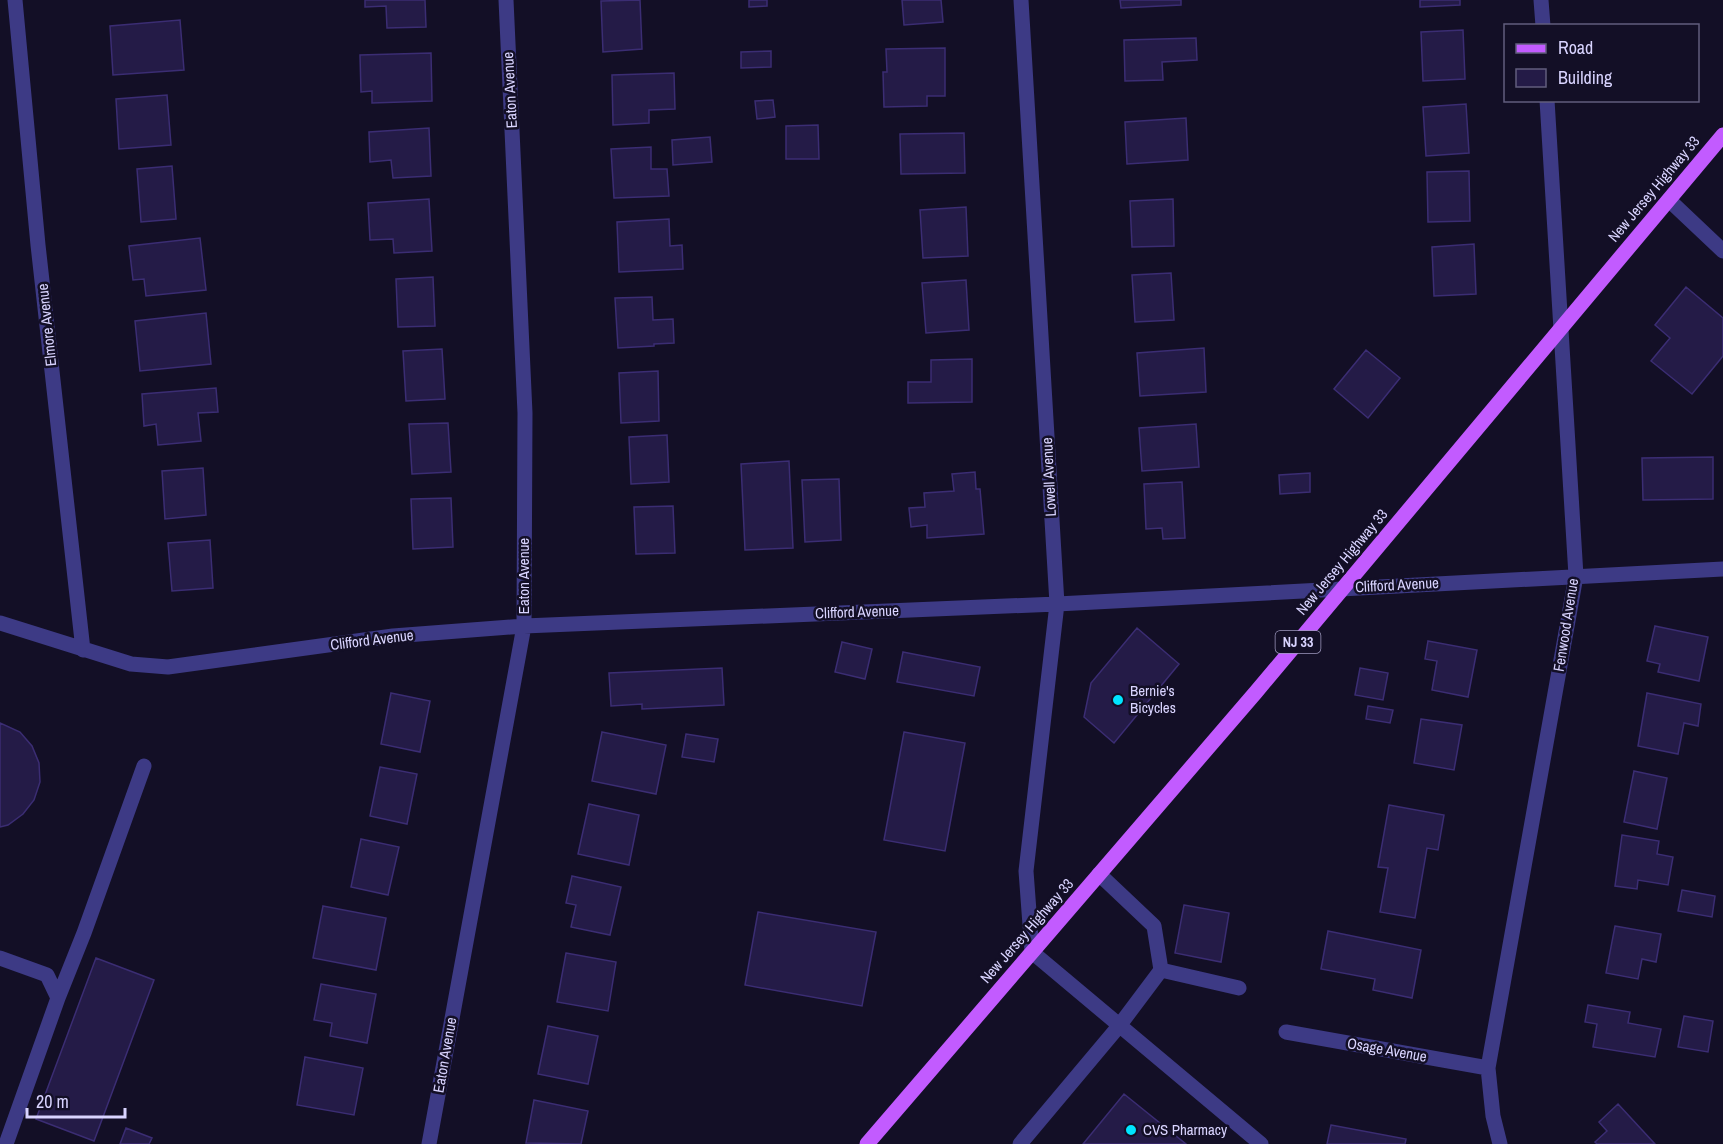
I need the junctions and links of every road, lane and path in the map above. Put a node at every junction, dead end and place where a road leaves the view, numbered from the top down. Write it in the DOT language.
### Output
graph roads {
  1 [pos="15,0"];
  2 [pos="506,0"];
  3 [pos="1021,0"];
  4 [pos="1541,0"];
  5 [pos="1542,24"];
  6 [pos="1547,102"];
  7 [pos="1723,135"];
  8 [pos="1669,200"];
  9 [pos="1723,251"];
  10 [pos="1561,328"];
  11 [pos="1723,569"];
  12 [pos="1576,576"];
  13 [pos="1344,588"];
  14 [pos="1057,604"];
  15 [pos="0,623"];
  16 [pos="524,626"];
  17 [pos="83,650"];
  18 [pos="144,766"];
  19 [pos="1099,874"];
  20 [pos="1032,952"];
  21 [pos="0,958"];
  22 [pos="1161,970"];
  23 [pos="1239,988"];
  24 [pos="58,998"];
  25 [pos="1119,1026"];
  26 [pos="1286,1032"];
  27 [pos="1488,1068"];
  28 [pos="6,1144"];
  29 [pos="429,1144"];
  30 [pos="867,1144"];
  31 [pos="1020,1144"];
  32 [pos="1261,1144"];
  33 [pos="1500,1144"];
  1 -- 17 [label="street, Elmore Avenue"];
  2 -- 16 [label="street, Eaton Avenue"];
  3 -- 14 [label="street, Lowell Avenue"];
  4 -- 5 [label="street"];
  6 -- 10 [label="street, Fenwood Avenue"];
  7 -- 8 [label="main road, New Jersey Highway 33 / NJ 33"];
  8 -- 9 [label="street"];
  8 -- 10 [label="main road, New Jersey Highway 33 / NJ 33"];
  10 -- 12 [label="street, Fenwood Avenue"];
  10 -- 13 [label="main road, New Jersey Highway 33 / NJ 33"];
  11 -- 12 [label="street, Clifford Avenue"];
  12 -- 13 [label="street, Clifford Avenue"];
  12 -- 27 [label="street, Fenwood Avenue"];
  13 -- 14 [label="street, Clifford Avenue"];
  13 -- 19 [label="main road, New Jersey Highway 33 / NJ 33"];
  14 -- 16 [label="street, Clifford Avenue"];
  14 -- 20 [label="street, Lowell Avenue"];
  15 -- 17 [label="street, Clifford Avenue"];
  16 -- 17 [label="street, Clifford Avenue"];
  16 -- 29 [label="street, Eaton Avenue"];
  18 -- 24 [label="street"];
  19 -- 20 [label="main road, New Jersey Highway 33 / NJ 33"];
  19 -- 22 [label="street"];
  20 -- 25 [label="street"];
  20 -- 30 [label="main road, New Jersey Highway 33 / NJ 33"];
  21 -- 24 [label="street"];
  22 -- 23 [label="street"];
  22 -- 25 [label="street"];
  24 -- 28 [label="street"];
  25 -- 31 [label="street"];
  25 -- 32 [label="street"];
  26 -- 27 [label="street, Osage Avenue"];
  27 -- 33 [label="street, Fenwood Avenue"];
}
